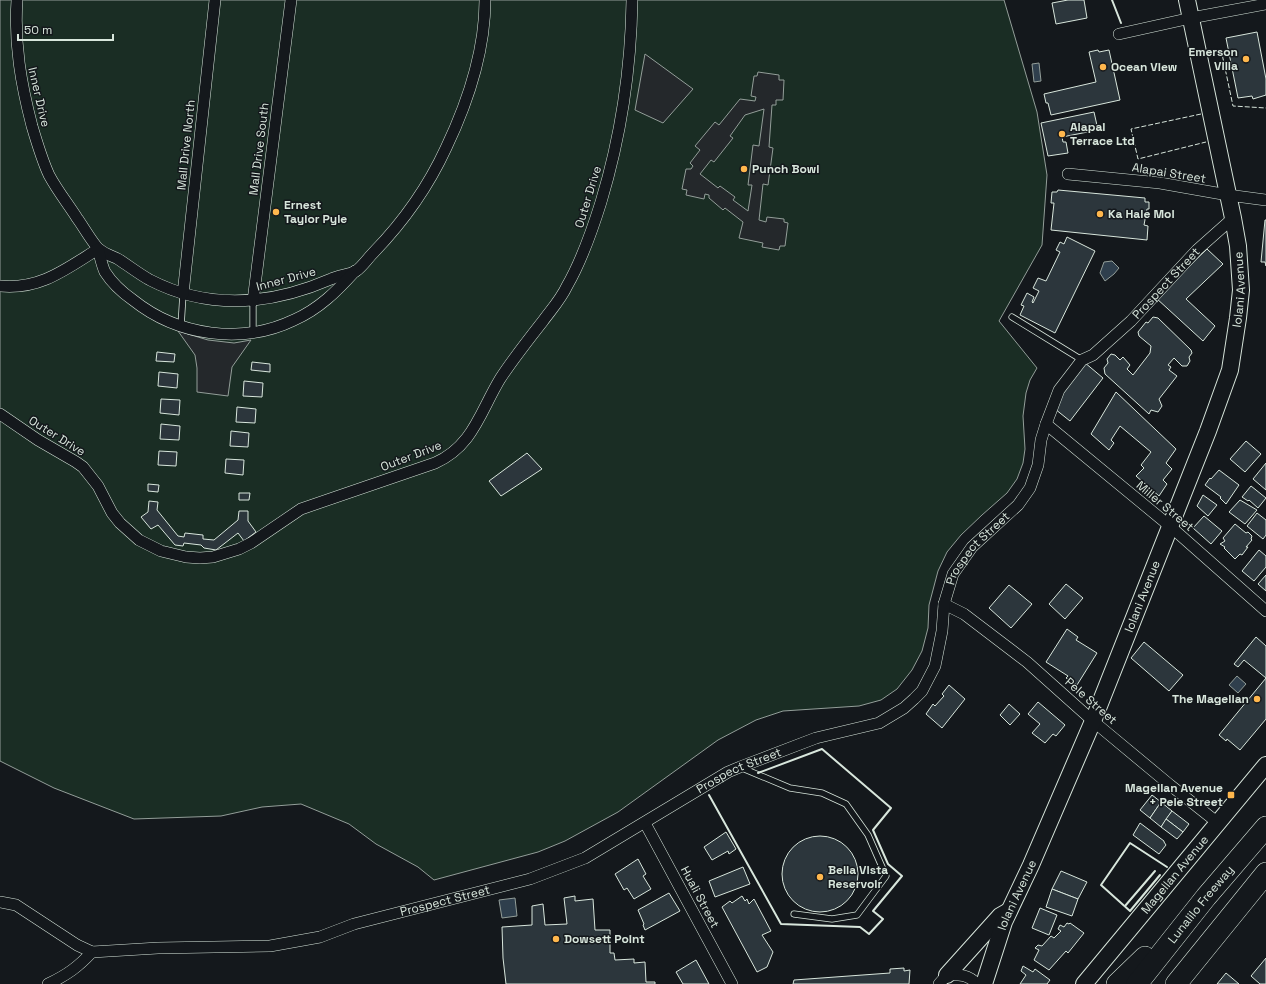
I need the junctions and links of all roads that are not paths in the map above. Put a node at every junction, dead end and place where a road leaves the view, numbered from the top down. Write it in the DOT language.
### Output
graph roads {
  1 [pos="17,0"];
  2 [pos="215,0"];
  3 [pos="291,0"];
  4 [pos="485,0"];
  5 [pos="632,0"];
  6 [pos="1186,0"];
  7 [pos="1266,4"];
  8 [pos="1191,18"];
  9 [pos="1119,34"];
  10 [pos="1068,174"];
  11 [pos="1228,195"];
  12 [pos="1266,200"];
  13 [pos="1233,218"];
  14 [pos="98,249"];
  15 [pos="356,271"];
  16 [pos="0,286"];
  17 [pos="183,294"];
  18 [pos="253,301"];
  19 [pos="1012,317"];
  20 [pos="181,326"];
  21 [pos="252,332"];
  22 [pos="1082,360"];
  23 [pos="0,414"];
  24 [pos="1046,424"];
  25 [pos="1171,527"];
  26 [pos="944,604"];
  27 [pos="1266,611"];
  28 [pos="1093,721"];
  29 [pos="1266,765"];
  30 [pos="740,767"];
  31 [pos="645,823"];
  32 [pos="1218,823"];
  33 [pos="1266,827"];
  34 [pos="1266,873"];
  35 [pos="1206,897"];
  36 [pos="0,902"];
  37 [pos="1010,910"];
  38 [pos="794,914"];
  39 [pos="92,952"];
  40 [pos="943,980"];
  41 [pos="48,984"];
  42 [pos="732,984"];
  43 [pos="977,984"];
  44 [pos="984,984"];
  45 [pos="1084,984"];
  46 [pos="1117,984"];
  47 [pos="1137,984"];
  48 [pos="1176,984"];
  1 -- 14 [label="street, Inner Drive"];
  2 -- 17 [label="street, Mall Drive North"];
  3 -- 18 [label="street, Mall Drive South"];
  4 -- 15 [label="street"];
  5 -- 23 [label="street, Outer Drive"];
  6 -- 8 [label="main road"];
  7 -- 8 [label="street"];
  8 -- 9 [label="street"];
  8 -- 11 [label="main road"];
  10 -- 11 [label="street, Alapai Street"];
  11 -- 12 [label="street, Alapai Street"];
  11 -- 13 [label="main road, Iolani Avenue"];
  13 -- 22 [label="street, Prospect Street"];
  13 -- 25 [label="main road, Iolani Avenue"];
  14 -- 16 [label="street"];
  14 -- 17 [label="street, Inner Drive"];
  14 -- 20 [label="street"];
  15 -- 18 [label="street, Inner Drive"];
  15 -- 21 [label="street"];
  17 -- 18 [label="street, Inner Drive"];
  17 -- 20 [label="lane"];
  18 -- 21 [label="lane"];
  19 -- 22 [label="lane"];
  20 -- 21 [label="street"];
  22 -- 24 [label="street, Prospect Street"];
  24 -- 25 [label="street, Miller Street"];
  24 -- 26 [label="street, Prospect Street"];
  25 -- 27 [label="street, Miller Street"];
  25 -- 28 [label="main road, Iolani Avenue"];
  26 -- 28 [label="street, Pele Street"];
  26 -- 30 [label="street, Prospect Street"];
  28 -- 32 [label="street, Pele Street"];
  28 -- 37 [label="main road, Iolani Avenue"];
  29 -- 32 [label="main road, Magellan Avenue"];
  30 -- 31 [label="street, Prospect Street"];
  30 -- 38 [label="lane"];
  31 -- 39 [label="street, Prospect Street"];
  31 -- 42 [label="street, Huali Street"];
  32 -- 45 [label="main road, Magellan Avenue"];
  33 -- 35 [label="highway, Lunalilo Freeway"];
  34 -- 48 [label="highway"];
  35 -- 46 [label="highway"];
  35 -- 47 [label="highway, Lunalilo Freeway"];
  36 -- 39 [label="street, Prospect Street"];
  37 -- 40 [label="main road"];
  37 -- 44 [label="main road, Iolani Avenue"];
  39 -- 41 [label="street"];
  40 -- 43 [label="street"];
}
